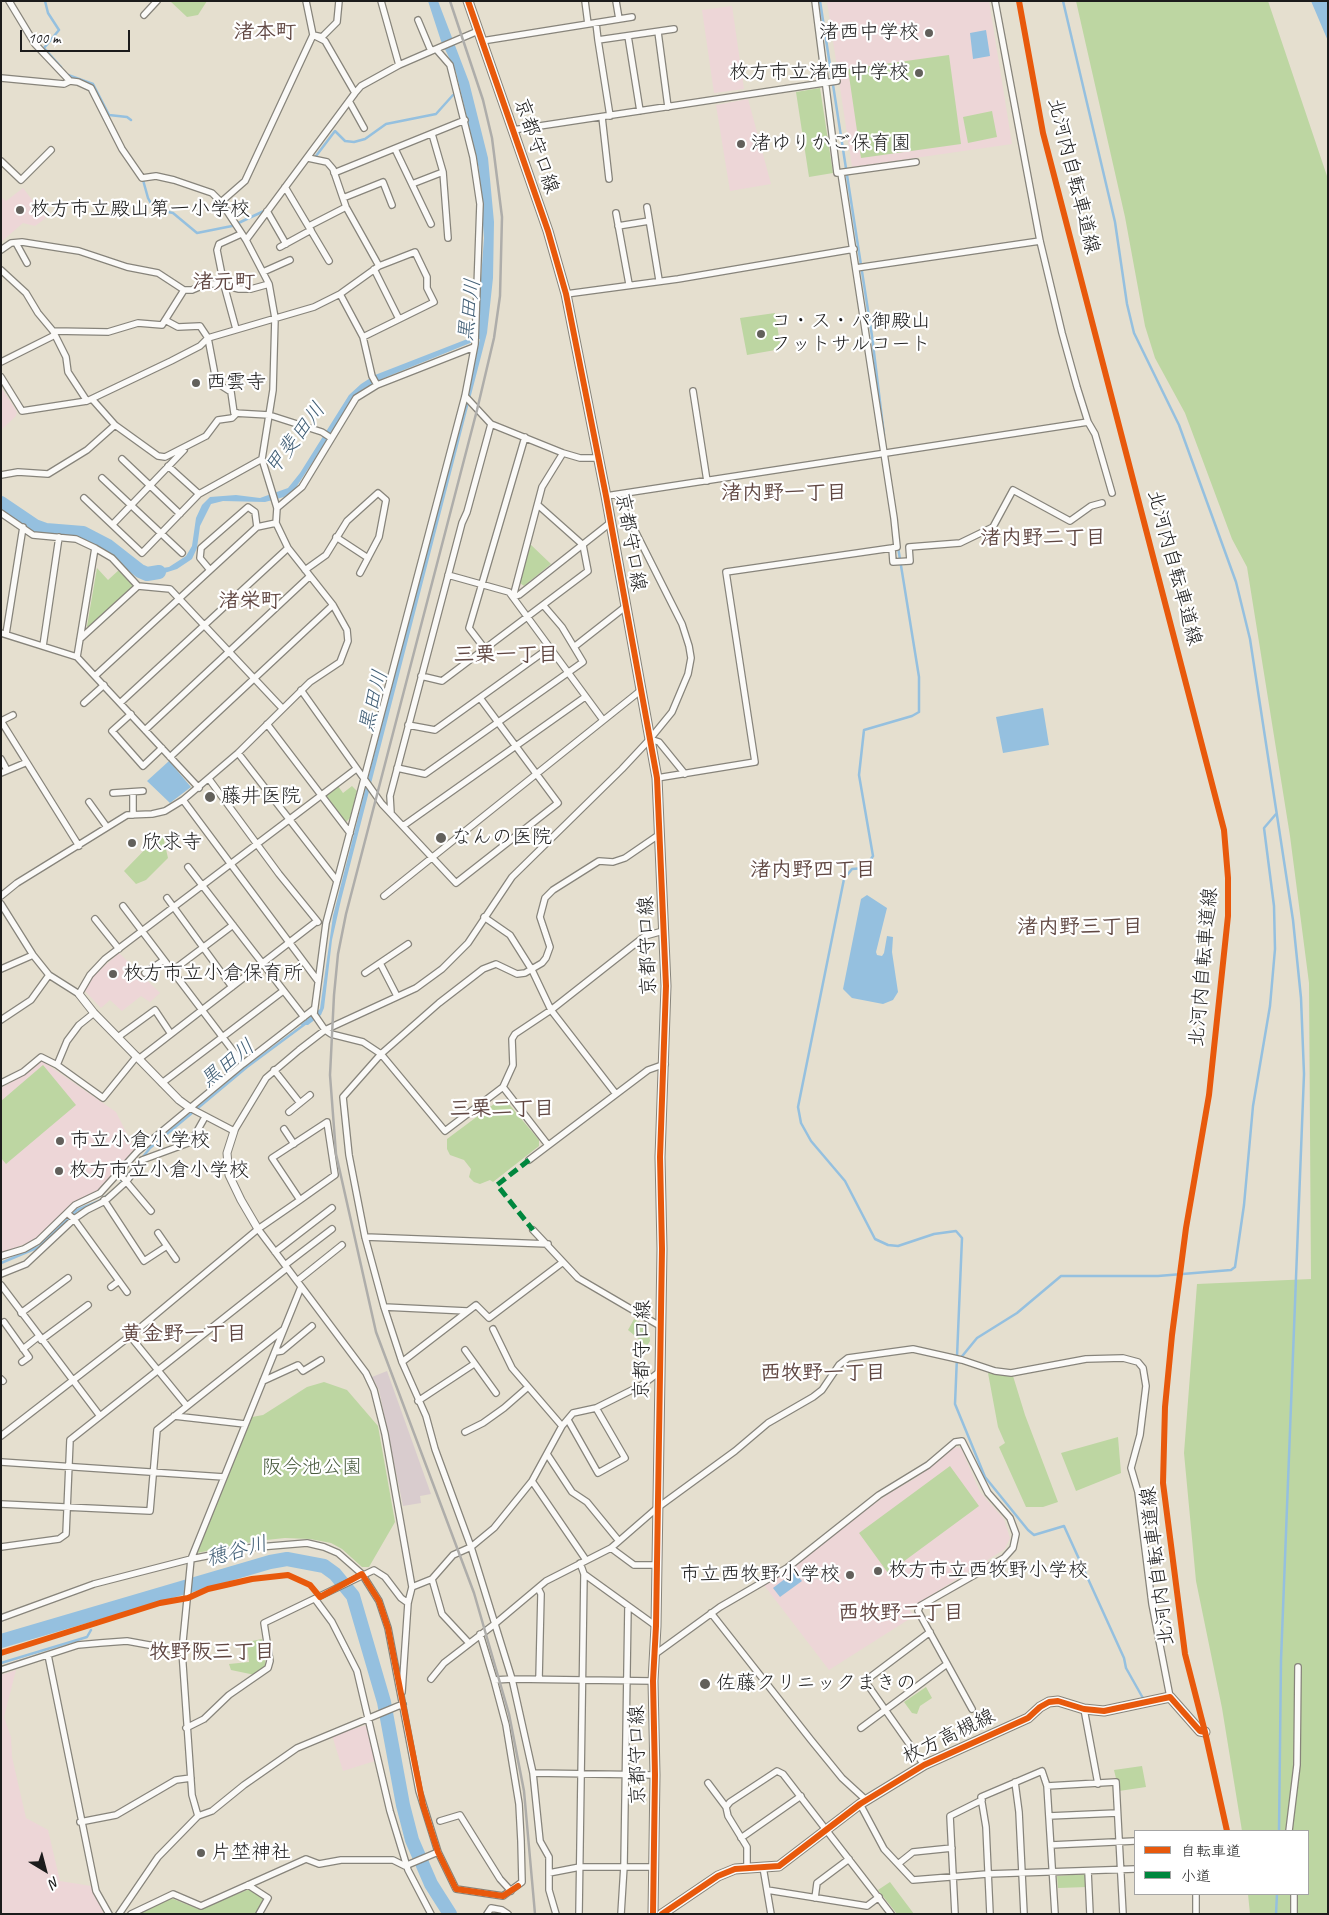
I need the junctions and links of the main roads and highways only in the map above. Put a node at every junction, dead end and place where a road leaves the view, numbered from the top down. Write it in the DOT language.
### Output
graph roads {
  1 [pos="468,1"];
  2 [pos="1206,1732"];
  3 [pos="653,1914"];
  4 [pos="662,1914"];
  1 -- 3 [label="main road, 京都守口線"];
  2 -- 4 [label="main road, 枚方高槻線"];
}
